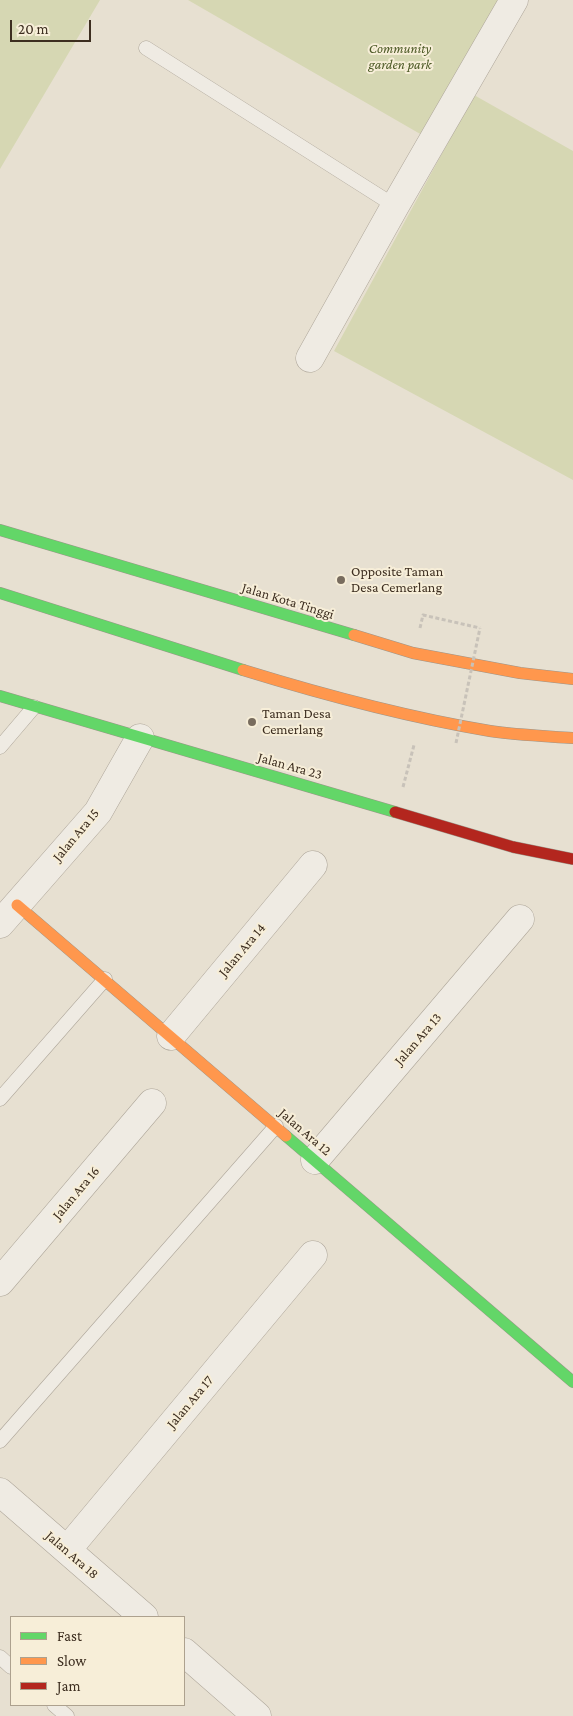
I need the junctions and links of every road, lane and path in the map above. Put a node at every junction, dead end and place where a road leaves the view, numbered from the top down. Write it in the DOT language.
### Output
graph roads {
  1 [pos="514,0"];
  2 [pos="146,48"];
  3 [pos="395,206"];
  4 [pos="310,358"];
  5 [pos="0,530"];
  6 [pos="0,593"];
  7 [pos="423,615"];
  8 [pos="573,679"];
  9 [pos="0,696"];
  10 [pos="34,706"];
  11 [pos="420,718"];
  12 [pos="140,738"];
  13 [pos="573,738"];
  14 [pos="456,743"];
  15 [pos="0,747"];
  16 [pos="396,812"];
  17 [pos="573,859"];
  18 [pos="313,864"];
  19 [pos="8,914"];
  20 [pos="520,919"];
  21 [pos="105,979"];
  22 [pos="171,1036"];
  23 [pos="0,1099"];
  24 [pos="152,1103"];
  25 [pos="276,1126"];
  26 [pos="314,1160"];
  27 [pos="313,1254"];
  28 [pos="0,1282"];
  29 [pos="573,1382"];
  30 [pos="0,1441"];
  31 [pos="0,1492"];
  32 [pos="67,1550"];
  33 [pos="143,1616"];
  34 [pos="185,1653"];
  35 [pos="0,1657"];
  36 [pos="10,1666"];
  37 [pos="55,1706"];
  38 [pos="67,1716"];
  39 [pos="257,1716"];
  1 -- 3 [label="street"];
  2 -- 3 [label="lane"];
  3 -- 4 [label="street"];
  5 -- 8 [label="main road, Jalan Kota Tinggi"];
  6 -- 11 [label="main road"];
  7 -- 14 [label="path, bridge"];
  9 -- 10 [label="main road, Jalan Ara 23"];
  10 -- 12 [label="main road, Jalan Ara 23"];
  10 -- 15 [label="lane"];
  11 -- 13 [label="main road"];
  11 -- 16 [label="path"];
  12 -- 16 [label="main road, Jalan Ara 23"];
  12 -- 19 [label="street, Jalan Ara 15"];
  16 -- 17 [label="main road, Jalan Ara 23"];
  18 -- 22 [label="street, Jalan Ara 14"];
  19 -- 21 [label="main road, Jalan Ara 12"];
  20 -- 26 [label="street, Jalan Ara 13"];
  21 -- 22 [label="main road, Jalan Ara 12"];
  21 -- 23 [label="lane"];
  22 -- 25 [label="main road, Jalan Ara 12"];
  24 -- 28 [label="street, Jalan Ara 16"];
  25 -- 26 [label="main road, Jalan Ara 12"];
  25 -- 30 [label="lane"];
  26 -- 29 [label="main road, Jalan Ara 12"];
  27 -- 32 [label="street, Jalan Ara 17"];
  31 -- 32 [label="street, Jalan Ara 18"];
  32 -- 33 [label="street, Jalan Ara 18"];
  34 -- 39 [label="street"];
  35 -- 36 [label="lane"];
  37 -- 38 [label="lane"];
}
